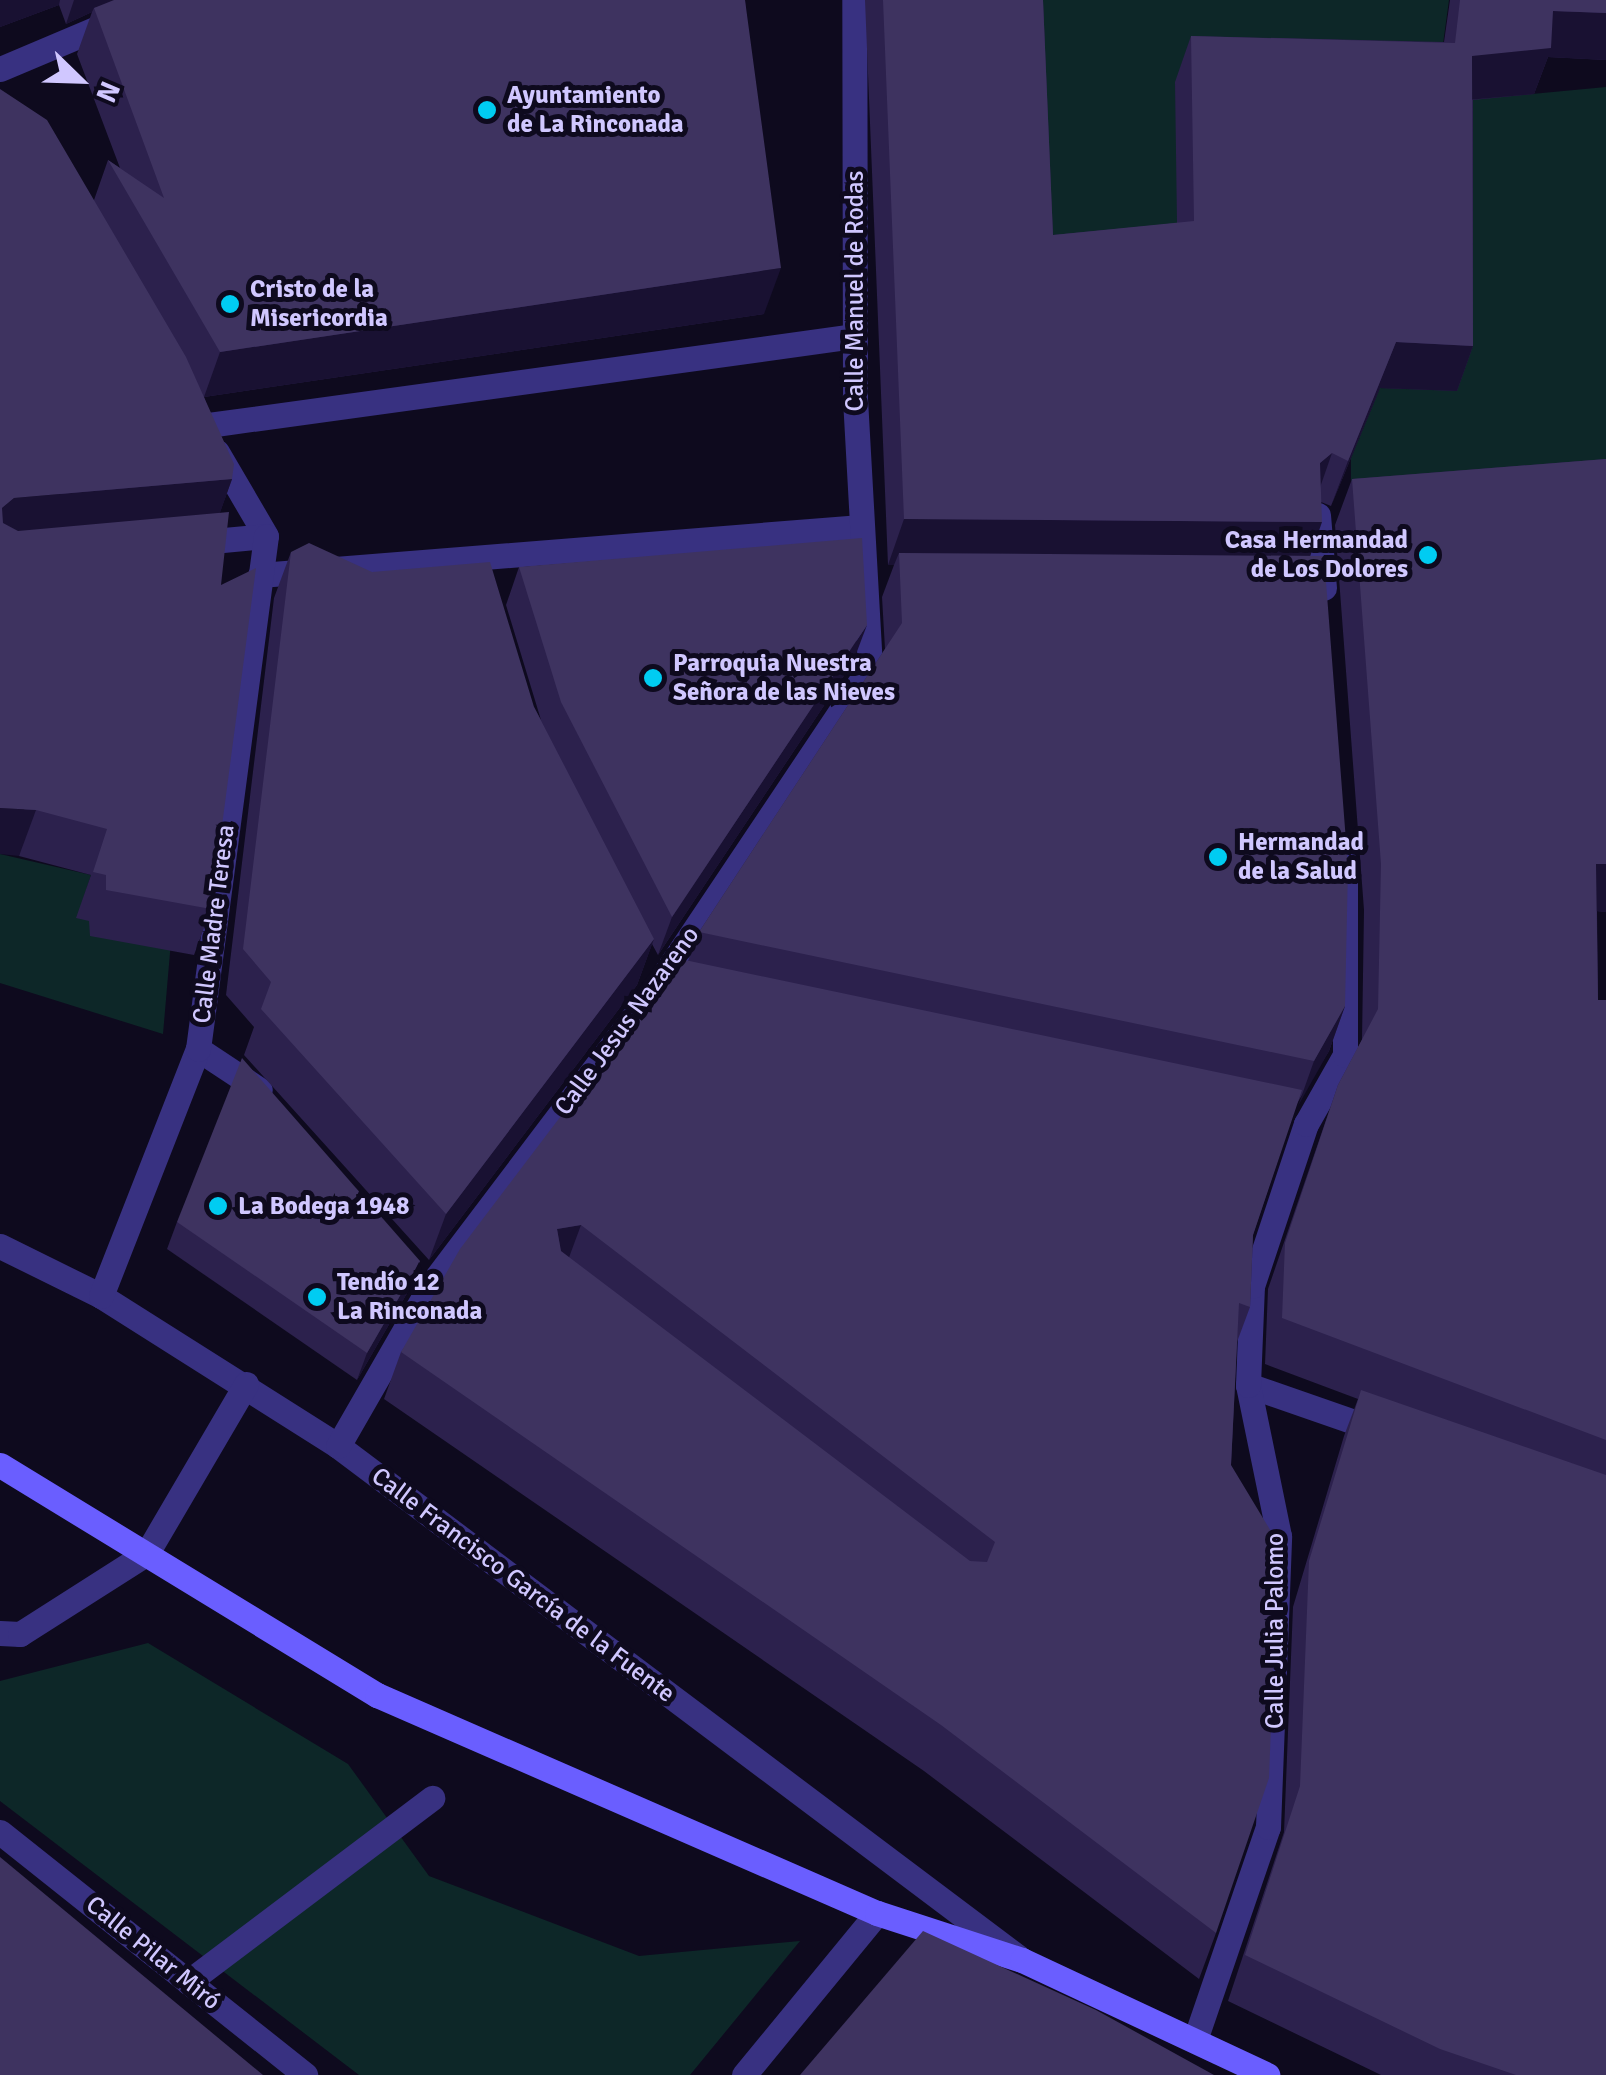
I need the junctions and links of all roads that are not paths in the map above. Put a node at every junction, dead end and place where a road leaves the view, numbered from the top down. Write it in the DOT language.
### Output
graph roads {
  1 [pos="162,0"];
  2 [pos="854,0"];
  3 [pos="0,69"];
  4 [pos="855,336"];
  5 [pos="182,392"];
  6 [pos="201,426"];
  7 [pos="1318,514"];
  8 [pos="860,526"];
  9 [pos="266,536"];
  10 [pos="171,545"];
  11 [pos="482,556"];
  12 [pos="260,575"];
  13 [pos="876,581"];
  14 [pos="486,590"];
  15 [pos="1327,622"];
  16 [pos="1342,834"];
  17 [pos="640,952"];
  18 [pos="656,986"];
  19 [pos="694,995"];
  20 [pos="198,1050"];
  21 [pos="282,1116"];
  22 [pos="1268,1116"];
  23 [pos="1306,1124"];
  24 [pos="0,1246"];
  25 [pos="405,1258"];
  26 [pos="430,1286"];
  27 [pos="101,1296"];
  28 [pos="246,1384"];
  29 [pos="1248,1385"];
  30 [pos="1399,1437"];
  31 [pos="338,1446"];
  32 [pos="0,1466"];
  33 [pos="146,1552"];
  34 [pos="0,1633"];
  35 [pos="432,1798"];
  36 [pos="0,1832"];
  37 [pos="877,1913"];
  38 [pos="1022,1960"];
  39 [pos="188,1982"];
  40 [pos="1196,2038"];
  41 [pos="305,2075"];
  42 [pos="744,2075"];
  43 [pos="1267,2075"];
  1 -- 3 [label="street"];
  2 -- 4 [label="street, Calle Manuel de Rodas"];
  4 -- 6 [label="street"];
  4 -- 8 [label="street, Calle Manuel de Rodas"];
  5 -- 6 [label="street"];
  6 -- 9 [label="street"];
  7 -- 15 [label="street"];
  8 -- 11 [label="street"];
  8 -- 13 [label="street, Calle Manuel de Rodas"];
  9 -- 10 [label="street"];
  9 -- 12 [label="street, Calle Madre Teresa"];
  11 -- 12 [label="street"];
  11 -- 14 [label="street"];
  12 -- 20 [label="street, Calle Madre Teresa"];
  13 -- 18 [label="street, Calle Jesus Nazareno"];
  16 -- 23 [label="street, Calle Julia Palomo"];
  17 -- 18 [label="street"];
  18 -- 19 [label="street"];
  18 -- 26 [label="street, Calle Jesus Nazareno"];
  20 -- 21 [label="street"];
  20 -- 27 [label="street, Calle Madre Teresa"];
  22 -- 23 [label="street"];
  23 -- 29 [label="street, Calle Julia Palomo"];
  24 -- 27 [label="street, Calle Francisco García de la Fuente"];
  25 -- 26 [label="street"];
  26 -- 31 [label="street, Calle Jesus Nazareno"];
  27 -- 28 [label="street, Calle Francisco García de la Fuente"];
  28 -- 31 [label="street, Calle Francisco García de la Fuente"];
  28 -- 33 [label="street"];
  29 -- 30 [label="street"];
  29 -- 40 [label="street, Calle Julia Palomo"];
  31 -- 38 [label="street, Calle Francisco García de la Fuente"];
  32 -- 33 [label="main road, Calle Francisco García de la Fuente"];
  33 -- 34 [label="street"];
  33 -- 37 [label="main road, Calle Francisco García de la Fuente"];
  35 -- 39 [label="street"];
  36 -- 39 [label="street, Calle Pilar Miró"];
  37 -- 38 [label="main road, Calle Francisco García de la Fuente"];
  37 -- 42 [label="street"];
  38 -- 40 [label="main road, Calle Francisco García de la Fuente"];
  39 -- 41 [label="street, Calle Pilar Miró"];
  40 -- 43 [label="main road, Calle Francisco García de la Fuente"];
}
